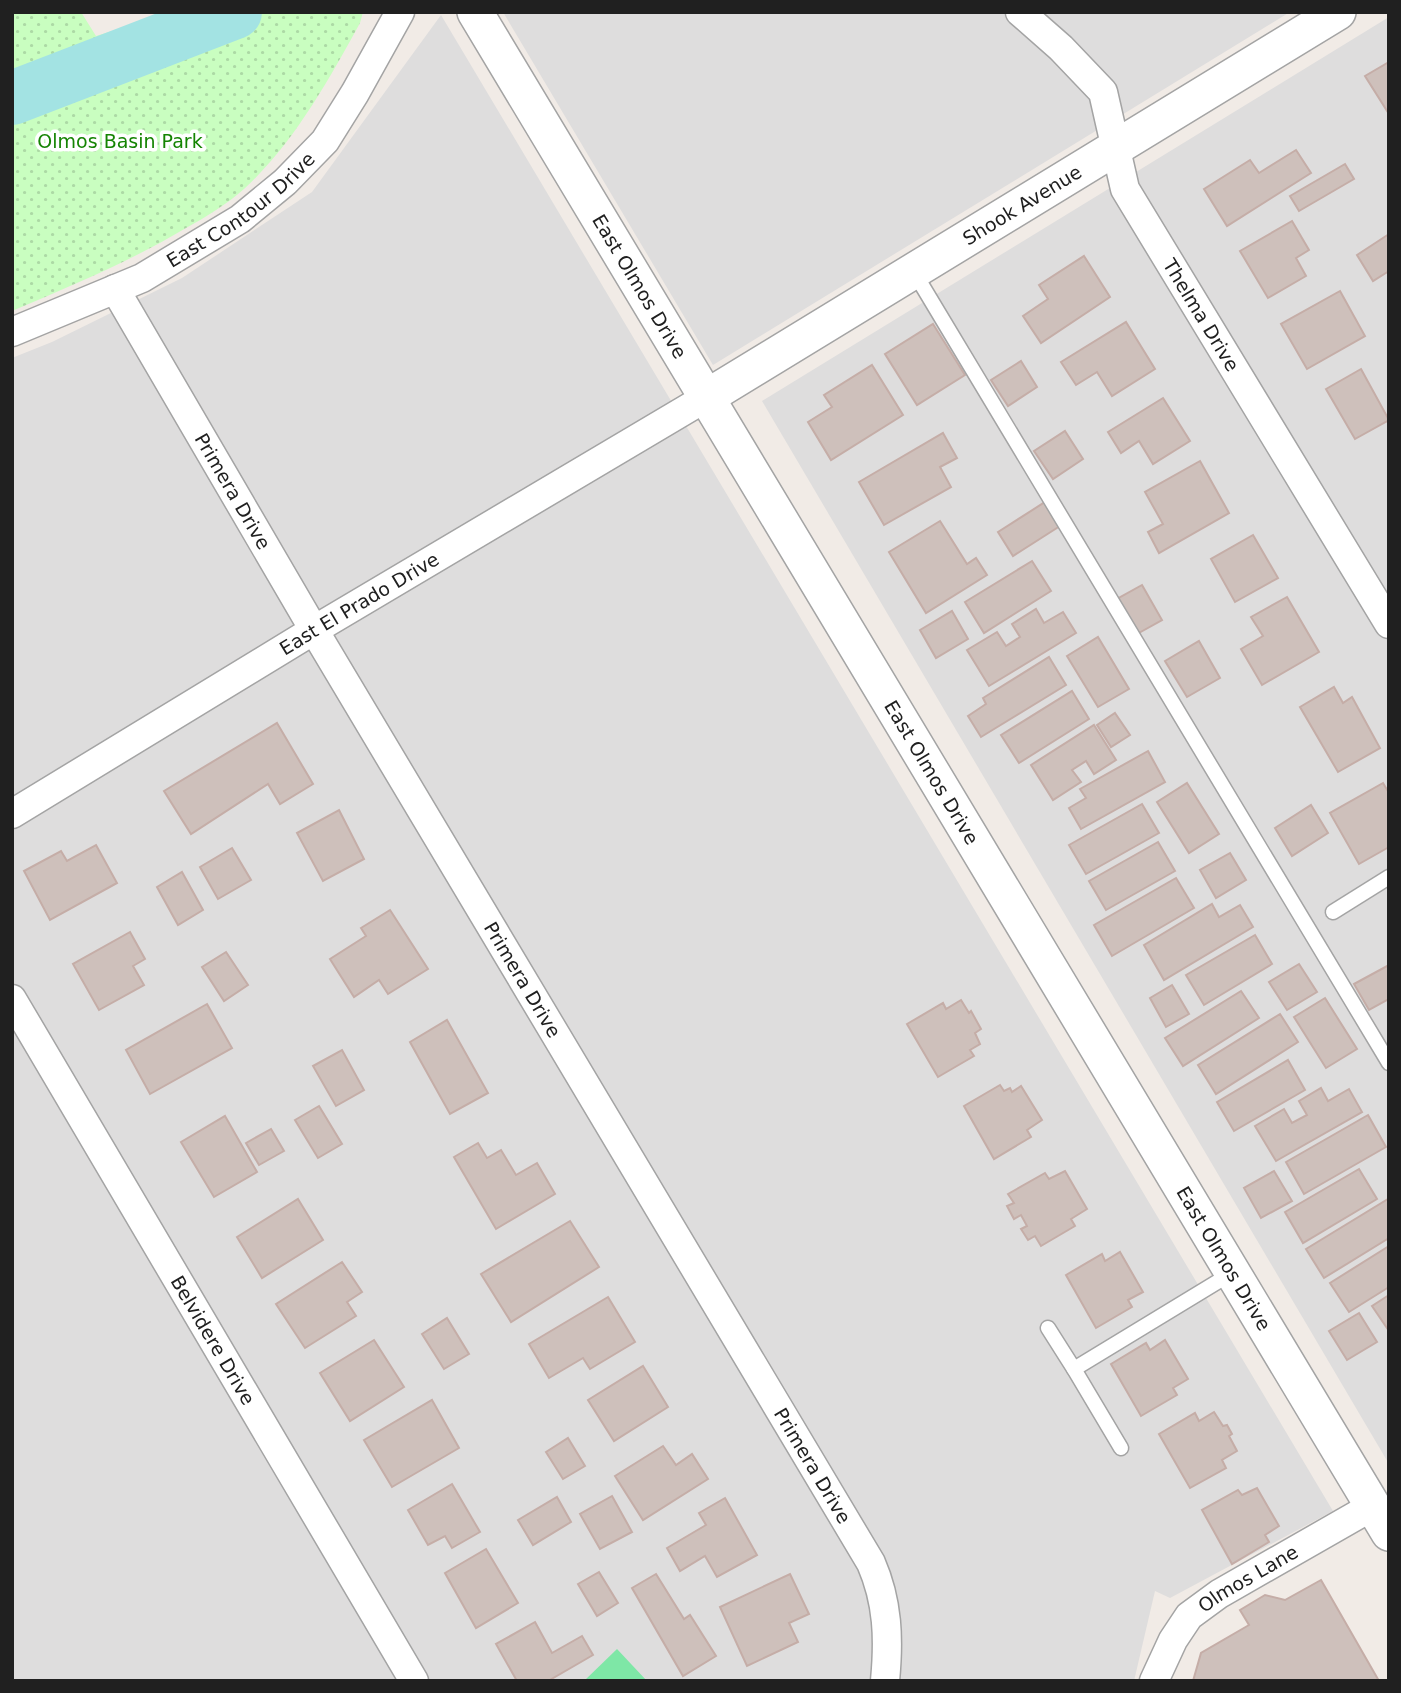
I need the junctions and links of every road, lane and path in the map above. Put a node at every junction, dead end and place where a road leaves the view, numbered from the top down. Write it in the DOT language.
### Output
graph roads {
  1 [pos="400,12"];
  2 [pos="475,12"];
  3 [pos="1020,12"];
  4 [pos="1338,12"];
  5 [pos="1115,147"];
  6 [pos="914,270"];
  7 [pos="115,289"];
  8 [pos="12,332"];
  9 [pos="706,397"];
  10 [pos="1389,624"];
  11 [pos="314,630"];
  12 [pos="12,814"];
  13 [pos="1389,877"];
  14 [pos="1333,912"];
  15 [pos="12,999"];
  16 [pos="1389,1063"];
  17 [pos="1232,1273"];
  18 [pos="1048,1328"];
  19 [pos="1074,1369"];
  20 [pos="1121,1448"];
  21 [pos="1381,1520"];
  22 [pos="414,1681"];
  23 [pos="885,1681"];
  24 [pos="1154,1681"];
  1 -- 7 [label="street, East Contour Drive"];
  2 -- 9 [label="street, East Olmos Drive"];
  3 -- 5 [label="street, Thelma Drive"];
  4 -- 5 [label="street, Shook Avenue"];
  5 -- 6 [label="street, Shook Avenue"];
  5 -- 10 [label="street, Thelma Drive"];
  6 -- 9 [label="street, Shook Avenue"];
  6 -- 16 [label="lane"];
  7 -- 8 [label="street, East Contour Drive"];
  7 -- 11 [label="street, Primera Drive"];
  9 -- 11 [label="street, East El Prado Drive"];
  9 -- 17 [label="street, East Olmos Drive"];
  11 -- 12 [label="street, East El Prado Drive"];
  11 -- 23 [label="street, Primera Drive"];
  13 -- 14 [label="lane"];
  15 -- 22 [label="street, Belvidere Drive"];
  17 -- 19 [label="lane"];
  17 -- 21 [label="street, East Olmos Drive"];
  18 -- 19 [label="lane"];
  19 -- 20 [label="lane"];
  21 -- 24 [label="street, Olmos Lane"];
}
